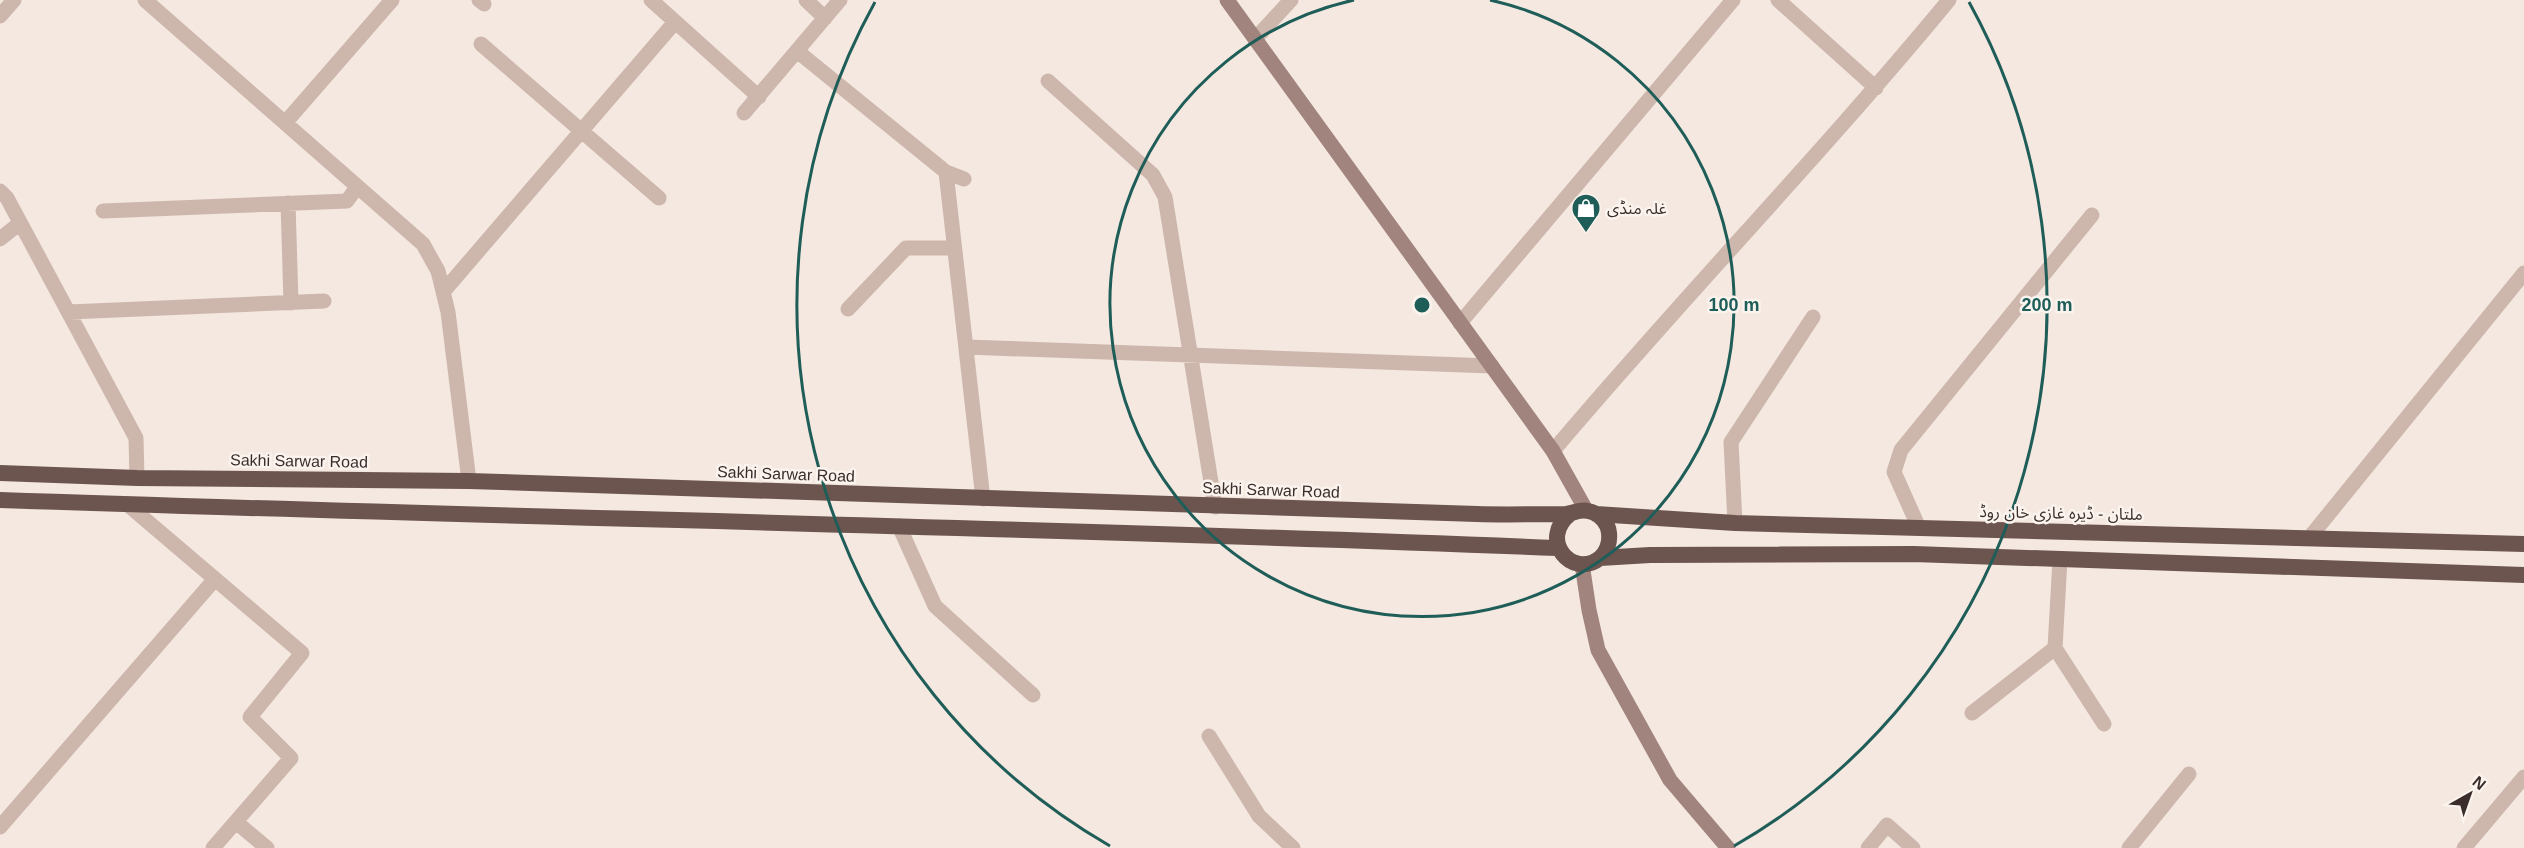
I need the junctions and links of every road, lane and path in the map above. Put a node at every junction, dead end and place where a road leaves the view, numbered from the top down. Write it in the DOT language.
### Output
graph roads {
  1 [pos="14,0"];
  2 [pos="145,0"];
  3 [pos="392,0"];
  4 [pos="651,0"];
  5 [pos="806,0"];
  6 [pos="840,0"];
  7 [pos="1227,0"];
  8 [pos="1291,0"];
  9 [pos="1733,0"];
  10 [pos="1778,0"];
  11 [pos="1949,0"];
  12 [pos="0,16"];
  13 [pos="825,18"];
  14 [pos="675,22"];
  15 [pos="1255,39"];
  16 [pos="481,44"];
  17 [pos="797,51"];
  18 [pos="1048,81"];
  19 [pos="1876,88"];
  20 [pos="759,97"];
  21 [pos="744,113"];
  22 [pos="285,123"];
  23 [pos="581,131"];
  24 [pos="946,172"];
  25 [pos="964,178"];
  26 [pos="357,187"];
  27 [pos="0,191"];
  28 [pos="659,198"];
  29 [pos="288,203"];
  30 [pos="103,211"];
  31 [pos="2092,215"];
  32 [pos="20,223"];
  33 [pos="0,238"];
  34 [pos="954,248"];
  35 [pos="2524,273"];
  36 [pos="443,292"];
  37 [pos="324,301"];
  38 [pos="291,303"];
  39 [pos="848,309"];
  40 [pos="69,312"];
  41 [pos="1814,317"];
  42 [pos="1460,323"];
  43 [pos="966,347"];
  44 [pos="1191,355"];
  45 [pos="1492,366"];
  46 [pos="1553,451"];
  47 [pos="0,473"];
  48 [pos="137,478"];
  49 [pos="469,481"];
  50 [pos="983,499"];
  51 [pos="0,500"];
  52 [pos="127,504"];
  53 [pos="1215,507"];
  54 [pos="1584,513"];
  55 [pos="1735,523"];
  56 [pos="899,526"];
  57 [pos="1919,528"];
  58 [pos="2310,537"];
  59 [pos="2524,544"];
  60 [pos="1558,548"];
  61 [pos="1600,558"];
  62 [pos="2060,559"];
  63 [pos="1582,564"];
  64 [pos="2524,575"];
  65 [pos="215,579"];
  66 [pos="2055,648"];
  67 [pos="1033,695"];
  68 [pos="1972,713"];
  69 [pos="2104,724"];
  70 [pos="1209,736"];
  71 [pos="2189,774"];
  72 [pos="2524,777"];
  73 [pos="236,822"];
  74 [pos="0,827"];
  75 [pos="213,848"];
  76 [pos="267,848"];
  77 [pos="1293,848"];
  78 [pos="1728,848"];
  79 [pos="1868,848"];
  80 [pos="1913,848"];
  81 [pos="2129,848"];
  82 [pos="2464,848"];
  1 -- 12 [label="street"];
  2 -- 22 [label="street"];
  3 -- 22 [label="street"];
  4 -- 14 [label="street"];
  5 -- 13 [label="street"];
  6 -- 13 [label="street"];
  7 -- 15 [label="main road"];
  8 -- 15 [label="street"];
  9 -- 42 [label="street"];
  10 -- 19 [label="street"];
  11 -- 19 [label="street"];
  13 -- 17 [label="street"];
  14 -- 20 [label="street"];
  14 -- 23 [label="street"];
  15 -- 42 [label="main road"];
  16 -- 23 [label="street"];
  17 -- 20 [label="street"];
  17 -- 24 [label="street"];
  18 -- 44 [label="street"];
  19 -- 46 [label="street"];
  20 -- 21 [label="street"];
  22 -- 26 [label="street"];
  23 -- 28 [label="street"];
  23 -- 36 [label="street"];
  24 -- 25 [label="street"];
  24 -- 34 [label="street"];
  26 -- 29 [label="street"];
  26 -- 36 [label="street"];
  27 -- 32 [label="street"];
  29 -- 30 [label="street"];
  29 -- 38 [label="street"];
  31 -- 57 [label="street"];
  32 -- 33 [label="street"];
  32 -- 40 [label="street"];
  34 -- 39 [label="street"];
  34 -- 43 [label="street"];
  35 -- 58 [label="street"];
  36 -- 49 [label="street"];
  37 -- 38 [label="street"];
  38 -- 40 [label="street"];
  40 -- 48 [label="street"];
  41 -- 55 [label="street"];
  42 -- 45 [label="main road"];
  43 -- 44 [label="street"];
  43 -- 50 [label="street"];
  44 -- 45 [label="street"];
  44 -- 53 [label="street"];
  45 -- 46 [label="main road"];
  46 -- 54 [label="main road"];
  47 -- 48 [label="highway, Sakhi Sarwar Road"];
  48 -- 49 [label="highway, Sakhi Sarwar Road"];
  49 -- 50 [label="highway, Sakhi Sarwar Road"];
  50 -- 53 [label="highway, Sakhi Sarwar Road"];
  51 -- 52 [label="highway"];
  52 -- 56 [label="highway"];
  52 -- 65 [label="street"];
  53 -- 54 [label="highway, Sakhi Sarwar Road"];
  54 -- 55 [label="highway, ملتان - ڈیرہ غازی خان روڈ"];
  54 -- 60 [label="highway"];
  54 -- 61 [label="highway"];
  55 -- 57 [label="highway, ملتان - ڈیرہ غازی خان روڈ"];
  56 -- 60 [label="highway"];
  56 -- 67 [label="street"];
  57 -- 58 [label="highway, ملتان - ڈیرہ غازی خان روڈ"];
  58 -- 59 [label="highway, ملتان - ڈیرہ غازی خان روڈ"];
  60 -- 63 [label="highway"];
  61 -- 62 [label="highway"];
  61 -- 63 [label="highway"];
  62 -- 64 [label="highway"];
  62 -- 66 [label="street"];
  63 -- 78 [label="main road"];
  65 -- 73 [label="street"];
  65 -- 74 [label="street"];
  66 -- 68 [label="street"];
  66 -- 69 [label="street"];
  70 -- 77 [label="street"];
  71 -- 81 [label="street"];
  72 -- 82 [label="street"];
  73 -- 75 [label="street"];
  73 -- 76 [label="street"];
  79 -- 80 [label="street"];
}
